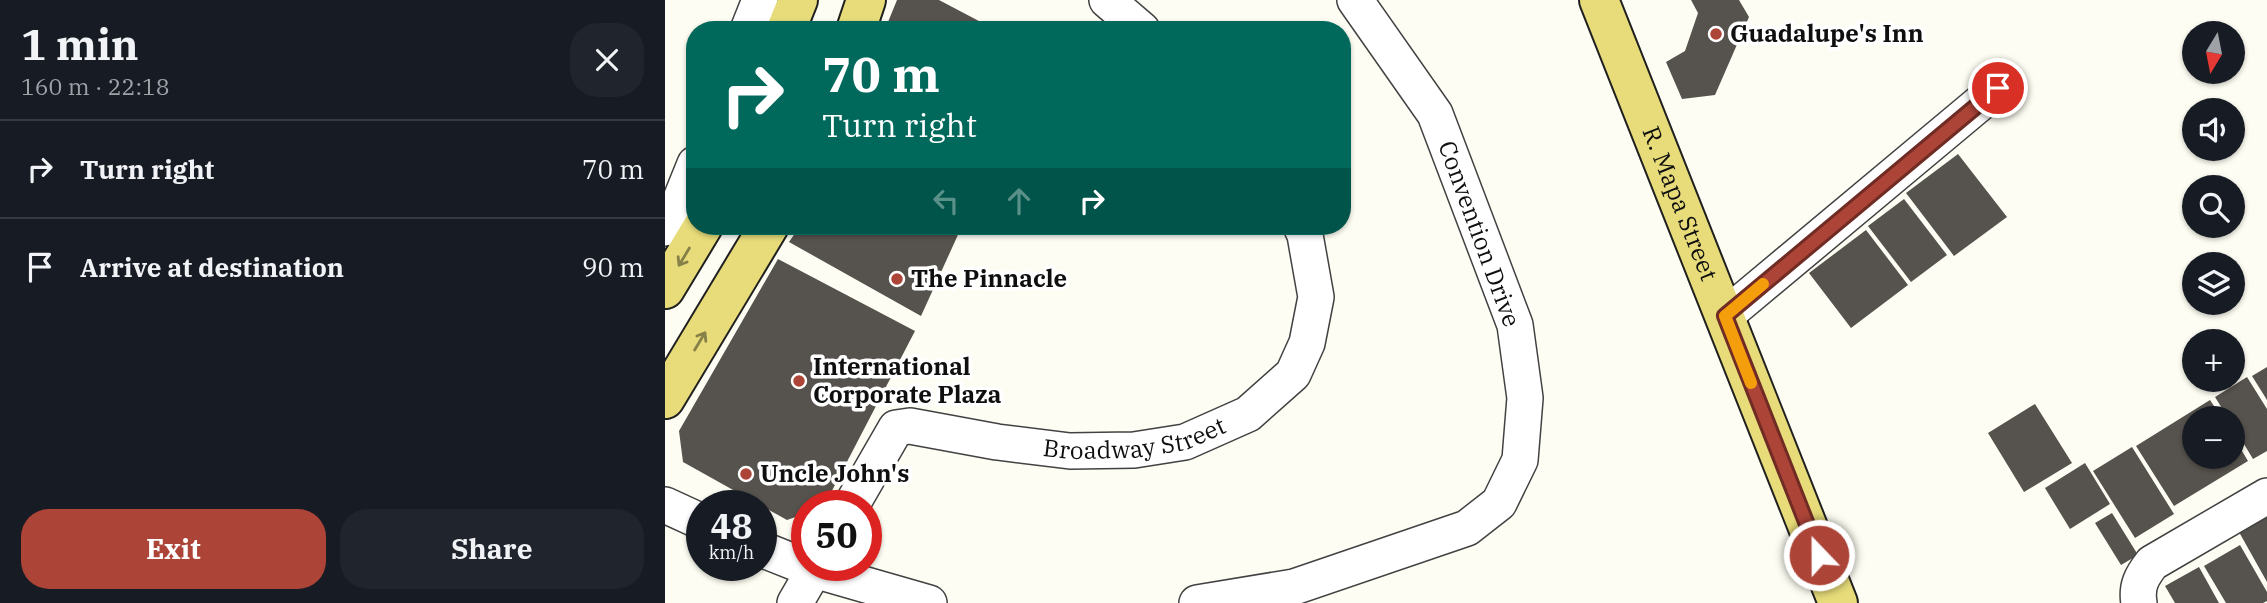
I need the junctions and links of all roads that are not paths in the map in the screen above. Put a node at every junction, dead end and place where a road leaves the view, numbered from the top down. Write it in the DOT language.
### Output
graph roads {
  1 [pos="1107,0"];
  2 [pos="1355,0"];
  3 [pos="1599,0"];
  4 [pos="788,7"];
  5 [pos="764,21"];
  6 [pos="1132,21"];
  7 [pos="1998,88"];
  8 [pos="686,193"];
  9 [pos="677,222"];
  10 [pos="764,235"];
  11 [pos="1305,235"];
  12 [pos="665,289"];
  13 [pos="1725,316"];
  14 [pos="665,399"];
  15 [pos="860,490"];
  16 [pos="2267,496"];
  17 [pos="665,505"];
  18 [pos="686,515"];
  19 [pos="808,581"];
  20 [pos="857,581"];
  21 [pos="795,603"];
  22 [pos="929,603"];
  23 [pos="1197,603"];
  24 [pos="1838,603"];
  25 [pos="2139,603"];
  1 -- 6 [label="street"];
  2 -- 23 [label="street, Convention Drive"];
  3 -- 13 [label="main road, R. Mapa Street"];
  4 -- 5 [label="street"];
  7 -- 13 [label="street"];
  8 -- 9 [label="street"];
  9 -- 12 [label="main road, one-way"];
  14 -- 10 [label="main road, one-way"];
  11 -- 15 [label="street, Broadway Street"];
  13 -- 24 [label="main road, R. Mapa Street"];
  16 -- 25 [label="street"];
  17 -- 18 [label="street"];
  19 -- 21 [label="street"];
  20 -- 22 [label="street"];
}
